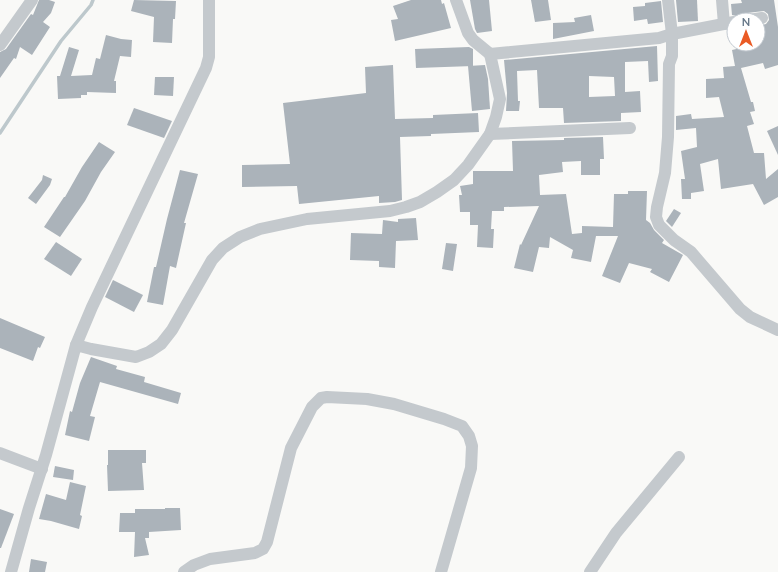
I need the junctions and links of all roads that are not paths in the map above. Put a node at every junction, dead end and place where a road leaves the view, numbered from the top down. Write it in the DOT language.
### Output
graph roads {
  1 [pos="32,0"];
  2 [pos="209,0"];
  3 [pos="456,0"];
  4 [pos="668,0"];
  5 [pos="722,0"];
  6 [pos="726,13"];
  7 [pos="726,24"];
  8 [pos="672,34"];
  9 [pos="0,45"];
  10 [pos="490,54"];
  11 [pos="630,128"];
  12 [pos="490,134"];
  13 [pos="778,330"];
  14 [pos="76,344"];
  15 [pos="0,453"];
  16 [pos="679,457"];
  17 [pos="42,469"];
  18 [pos="11,572"];
  19 [pos="184,572"];
  20 [pos="441,572"];
  21 [pos="590,572"];
  1 -- 9 [label="street"];
  2 -- 14 [label="street"];
  3 -- 10 [label="street"];
  4 -- 8 [label="street"];
  5 -- 6 [label="street"];
  7 -- 8 [label="street"];
  8 -- 10 [label="street"];
  8 -- 13 [label="street"];
  10 -- 12 [label="street"];
  11 -- 12 [label="street"];
  12 -- 14 [label="street"];
  14 -- 17 [label="street"];
  15 -- 17 [label="street"];
  16 -- 21 [label="street"];
  17 -- 18 [label="street"];
  19 -- 20 [label="street"];
}
